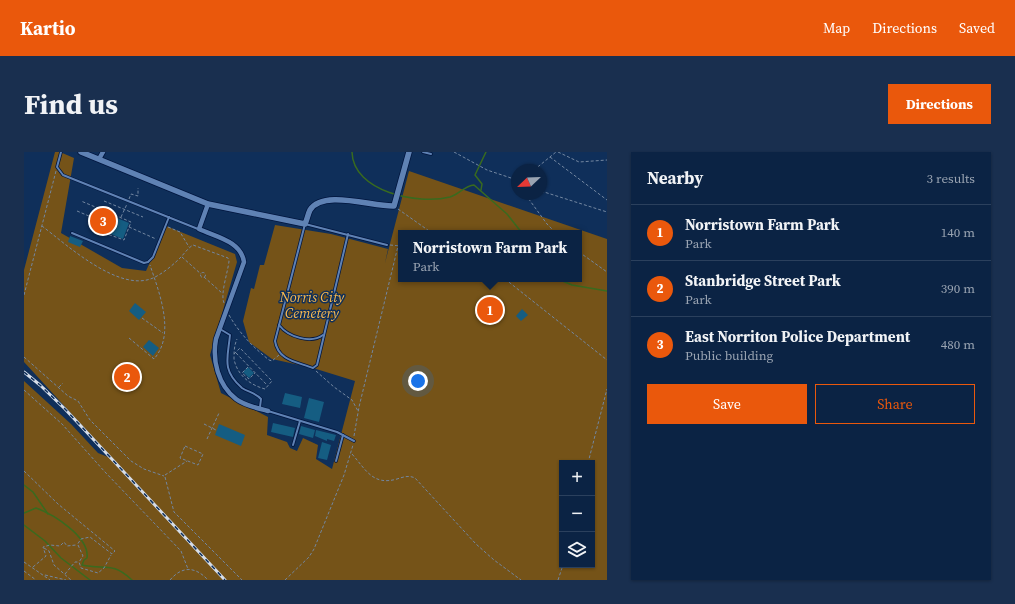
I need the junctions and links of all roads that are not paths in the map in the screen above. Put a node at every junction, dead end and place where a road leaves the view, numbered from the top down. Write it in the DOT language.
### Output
graph roads {
  1 [pos="61,152"];
  2 [pos="81,152"];
  3 [pos="103,152"];
  4 [pos="409,152"];
  5 [pos="423,152"];
  6 [pos="432,154"];
  7 [pos="99,159"];
  8 [pos="208,204"];
  9 [pos="169,217"];
  10 [pos="305,224"];
  11 [pos="199,229"];
  12 [pos="72,233"];
  13 [pos="348,234"];
  14 [pos="386,245"];
  15 [pos="279,324"];
  16 [pos="219,328"];
  17 [pos="324,334"];
  18 [pos="260,409"];
  19 [pos="268,411"];
  20 [pos="300,421"];
  21 [pos="343,435"];
  22 [pos="354,441"];
  23 [pos="293,445"];
  24 [pos="336,460"];
  1 -- 9 [label="lane"];
  2 -- 7 [label="street"];
  3 -- 7 [label="street"];
  4 -- 10 [label="street"];
  5 -- 6 [label="lane"];
  7 -- 8 [label="street"];
  8 -- 10 [label="street"];
  8 -- 11 [label="street"];
  9 -- 11 [label="lane"];
  9 -- 12 [label="lane"];
  10 -- 13 [label="lane"];
  10 -- 15 [label="lane"];
  11 -- 16 [label="street"];
  13 -- 14 [label="lane"];
  13 -- 17 [label="lane"];
  15 -- 17 [label="lane"];
  15 -- 17 [label="lane"];
  16 -- 18 [label="street"];
  16 -- 18 [label="lane"];
  18 -- 19 [label="street"];
  19 -- 20 [label="lane"];
  20 -- 21 [label="lane"];
  20 -- 23 [label="lane"];
  21 -- 22 [label="lane"];
  21 -- 24 [label="lane"];
}
